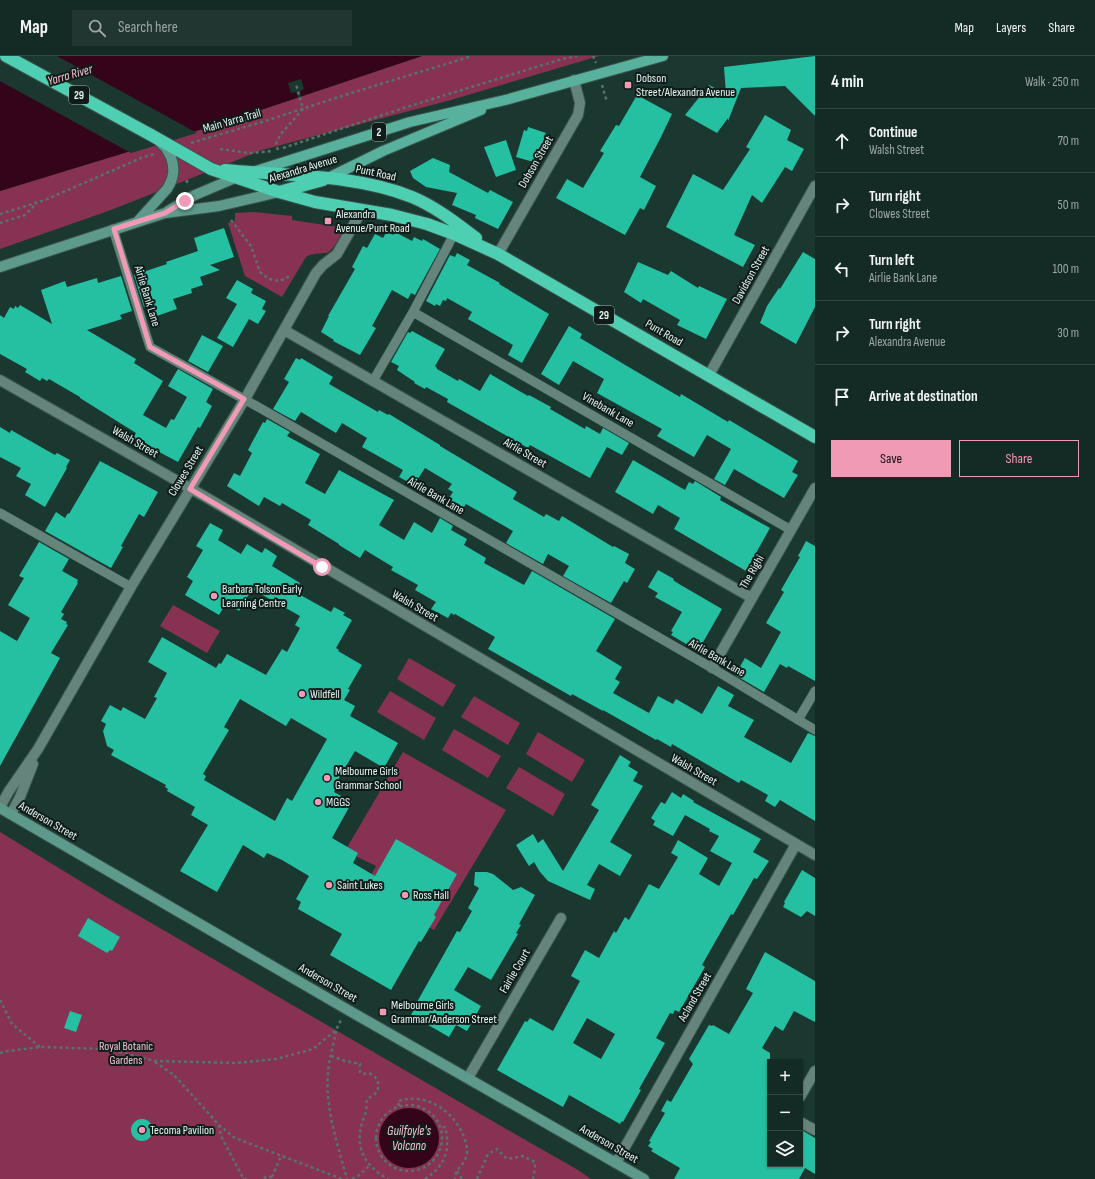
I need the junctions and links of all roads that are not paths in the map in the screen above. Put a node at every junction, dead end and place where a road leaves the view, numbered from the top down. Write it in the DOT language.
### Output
graph roads {
  1 [pos="6,56"];
  2 [pos="663,56"];
  3 [pos="574,80"];
  4 [pos="509,99"];
  5 [pos="151,135"];
  6 [pos="206,166"];
  7 [pos="252,173"];
  8 [pos="235,178"];
  9 [pos="328,178"];
  10 [pos="815,186"];
  11 [pos="278,192"];
  12 [pos="362,210"];
  13 [pos="165,213"];
  14 [pos="138,221"];
  15 [pos="114,229"];
  16 [pos="454,234"];
  17 [pos="498,254"];
  18 [pos="0,267"];
  19 [pos="412,312"];
  20 [pos="284,330"];
  21 [pos="709,375"];
  22 [pos="0,380"];
  23 [pos="373,381"];
  24 [pos="244,399"];
  25 [pos="815,437"];
  26 [pos="815,488"];
  27 [pos="190,489"];
  28 [pos="0,513"];
  29 [pos="791,530"];
  30 [pos="131,586"];
  31 [pos="752,598"];
  32 [pos="712,668"];
  33 [pos="815,691"];
  34 [pos="798,720"];
  35 [pos="815,730"];
  36 [pos="38,749"];
  37 [pos="0,807"];
  38 [pos="10,814"];
  39 [pos="796,844"];
  40 [pos="815,855"];
  41 [pos="561,918"];
  42 [pos="815,1071"];
  43 [pos="468,1078"];
  44 [pos="801,1095"];
  45 [pos="803,1124"];
  46 [pos="815,1130"];
  47 [pos="616,1163"];
  48 [pos="644,1179"];
  1 -- 5 [label="highway, Punt Road / 29"];
  2 -- 3 [label="main road, Alexandra Avenue / 2"];
  3 -- 4 [label="main road, Alexandra Avenue / 2"];
  3 -- 17 [label="street, Dobson Street"];
  4 -- 7 [label="main road, Alexandra Avenue / 2"];
  4 -- 9 [label="main road, Alexandra Avenue / 2"];
  5 -- 6 [label="highway, Punt Road / 29, bridge"];
  5 -- 14 [label="street, bridge"];
  6 -- 7 [label="highway, Punt Road / 29"];
  6 -- 8 [label="highway, Punt Road / 29"];
  7 -- 8 [label="highway, Alexandra Avenue / 2"];
  7 -- 9 [label="highway, Punt Road / 29"];
  8 -- 11 [label="highway, Punt Road / 29"];
  8 -- 13 [label="street, Alexandra Avenue / 2"];
  9 -- 11 [label="highway, Alexandra Avenue / 2"];
  9 -- 17 [label="highway, Punt Road / 29"];
  10 -- 21 [label="street, Davidson Street"];
  11 -- 12 [label="highway, Punt Road / 29"];
  11 -- 13 [label="street, Alexandra Avenue / 2"];
  12 -- 16 [label="highway, Punt Road / 29"];
  12 -- 20 [label="street, Clowes Street"];
  13 -- 14 [label="street, Alexandra Avenue / 2"];
  14 -- 15 [label="street, Alexandra Avenue / 2"];
  15 -- 18 [label="street, Alexandra Avenue / 2"];
  15 -- 24 [label="lane, Airlie Bank Lane"];
  16 -- 17 [label="highway, Punt Road / 29"];
  16 -- 19 [label="lane"];
  17 -- 21 [label="highway, Punt Road / 29"];
  19 -- 23 [label="lane"];
  19 -- 29 [label="lane, Vinebank Lane"];
  20 -- 23 [label="street, Airlie Street"];
  20 -- 24 [label="street, Clowes Street"];
  21 -- 25 [label="highway, Punt Road / 29"];
  22 -- 27 [label="street, Walsh Street"];
  23 -- 31 [label="street, Airlie Street"];
  24 -- 27 [label="street, Clowes Street"];
  24 -- 32 [label="lane, Airlie Bank Lane"];
  26 -- 29 [label="street, The Righi"];
  27 -- 30 [label="street, Clowes Street"];
  27 -- 39 [label="street, Walsh Street"];
  28 -- 30 [label="lane"];
  29 -- 31 [label="street, The Righi"];
  30 -- 36 [label="street, Clowes Street"];
  31 -- 32 [label="street, The Righi"];
  32 -- 34 [label="lane, Airlie Bank Lane"];
  33 -- 34 [label="lane"];
  34 -- 35 [label="lane, Airlie Bank Lane"];
  36 -- 37 [label="street, Clowes Street"];
  36 -- 38 [label="street, Clowes Street"];
  37 -- 38 [label="street, Anderson Street"];
  38 -- 43 [label="street, Anderson Street"];
  39 -- 40 [label="street, Walsh Street"];
  39 -- 47 [label="street, Acland Street"];
  41 -- 43 [label="street, Fairlie Court"];
  42 -- 44 [label="street"];
  43 -- 47 [label="street, Anderson Street"];
  45 -- 46 [label="street"];
  47 -- 48 [label="street, Anderson Street"];
}
